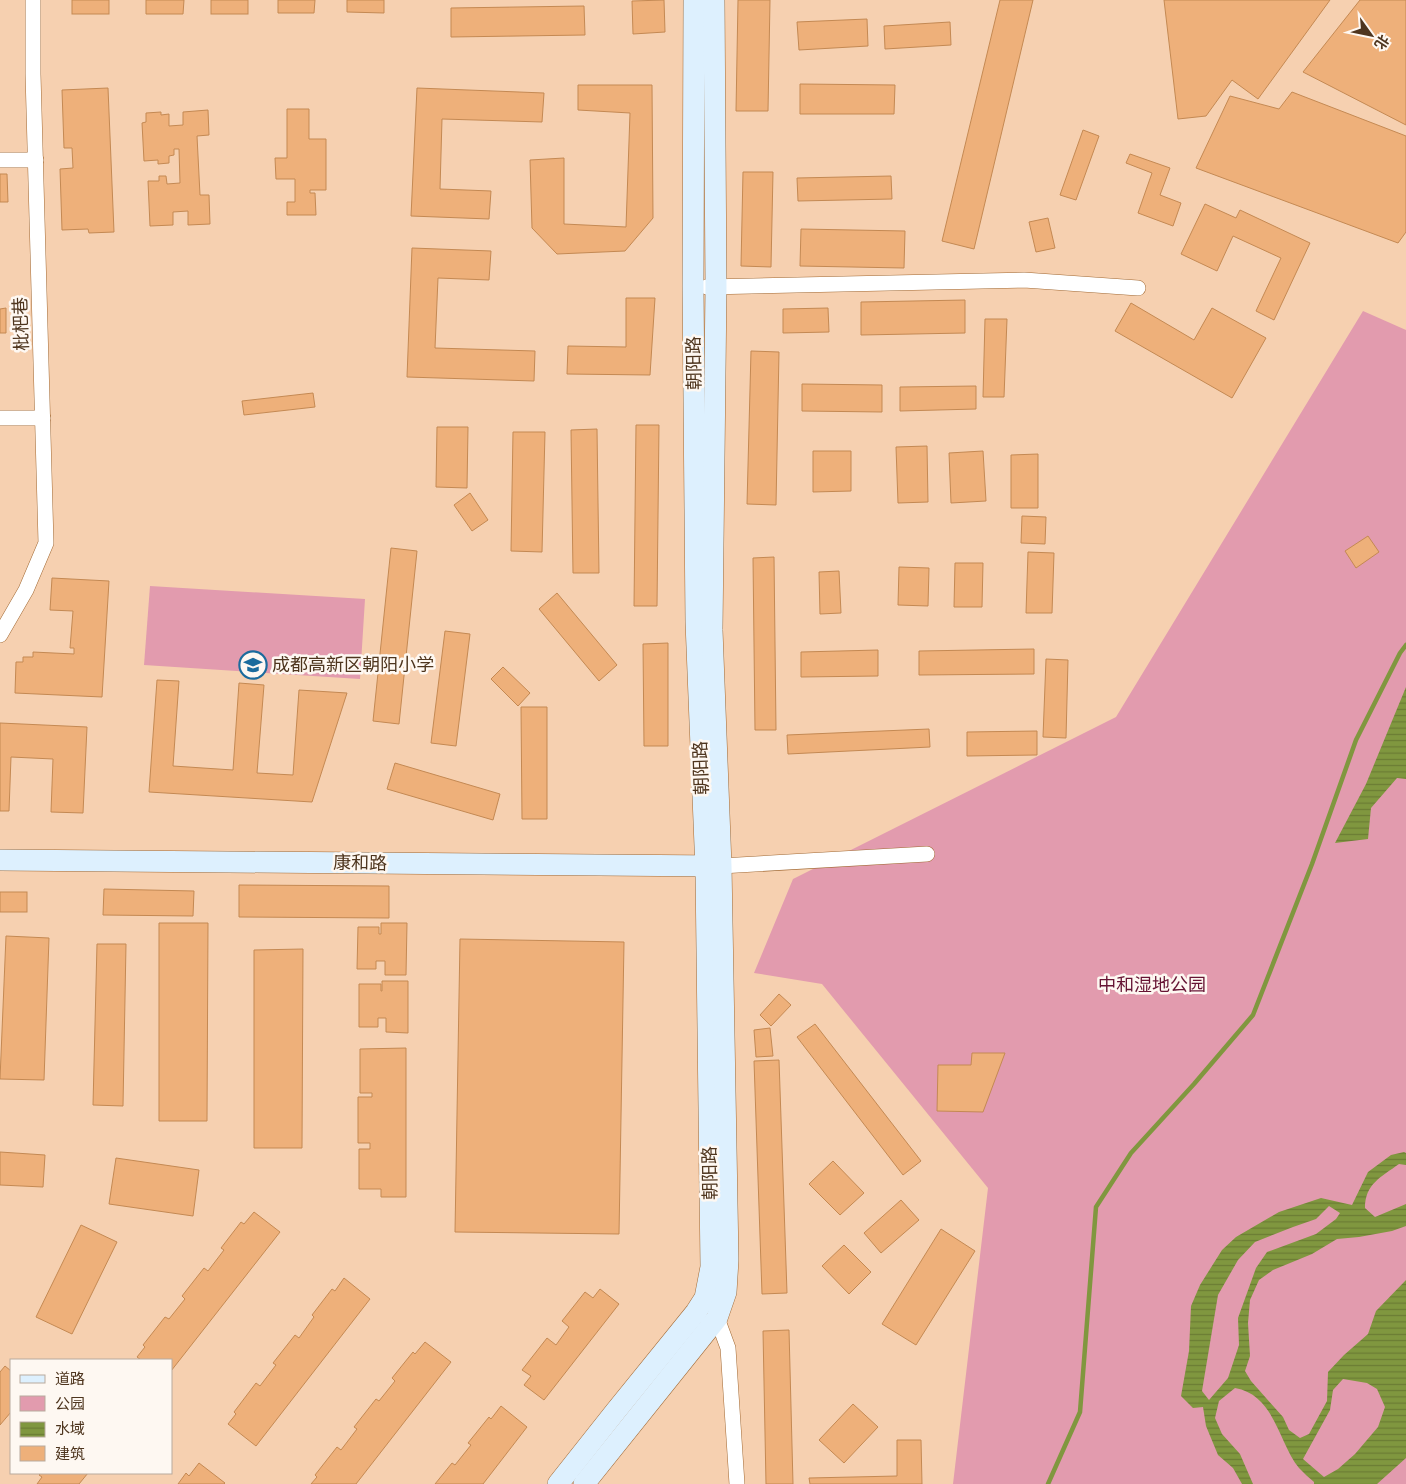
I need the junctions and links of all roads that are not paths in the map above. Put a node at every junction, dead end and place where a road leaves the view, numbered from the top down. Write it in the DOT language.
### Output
graph roads {
  1 [pos="33,0"];
  2 [pos="694,0"];
  3 [pos="714,0"];
  4 [pos="0,160"];
  5 [pos="36,160"];
  6 [pos="693,287"];
  7 [pos="716,287"];
  8 [pos="1138,288"];
  9 [pos="0,418"];
  10 [pos="43,418"];
  11 [pos="0,635"];
  12 [pos="927,854"];
  13 [pos="0,860"];
  14 [pos="713,866"];
  15 [pos="717,1318"];
  16 [pos="558,1484"];
  17 [pos="584,1484"];
  18 [pos="738,1484"];
  1 -- 5 [label="street, 枇杷巷"];
  2 -- 6 [label="main road, 朝阳路"];
  3 -- 7 [label="main road, 朝阳路"];
  4 -- 5 [label="street"];
  5 -- 10 [label="street, 枇杷巷"];
  6 -- 7 [label="street"];
  6 -- 14 [label="main road, 朝阳路"];
  7 -- 8 [label="street"];
  7 -- 14 [label="main road, 朝阳路"];
  9 -- 10 [label="street"];
  10 -- 11 [label="street, 枇杷巷"];
  12 -- 14 [label="street"];
  13 -- 14 [label="main road, 康和路"];
  14 -- 15 [label="main road, 朝阳路"];
  14 -- 16 [label="main road, 朝阳路"];
  15 -- 17 [label="main road, 朝阳路"];
  15 -- 18 [label="street"];
}
